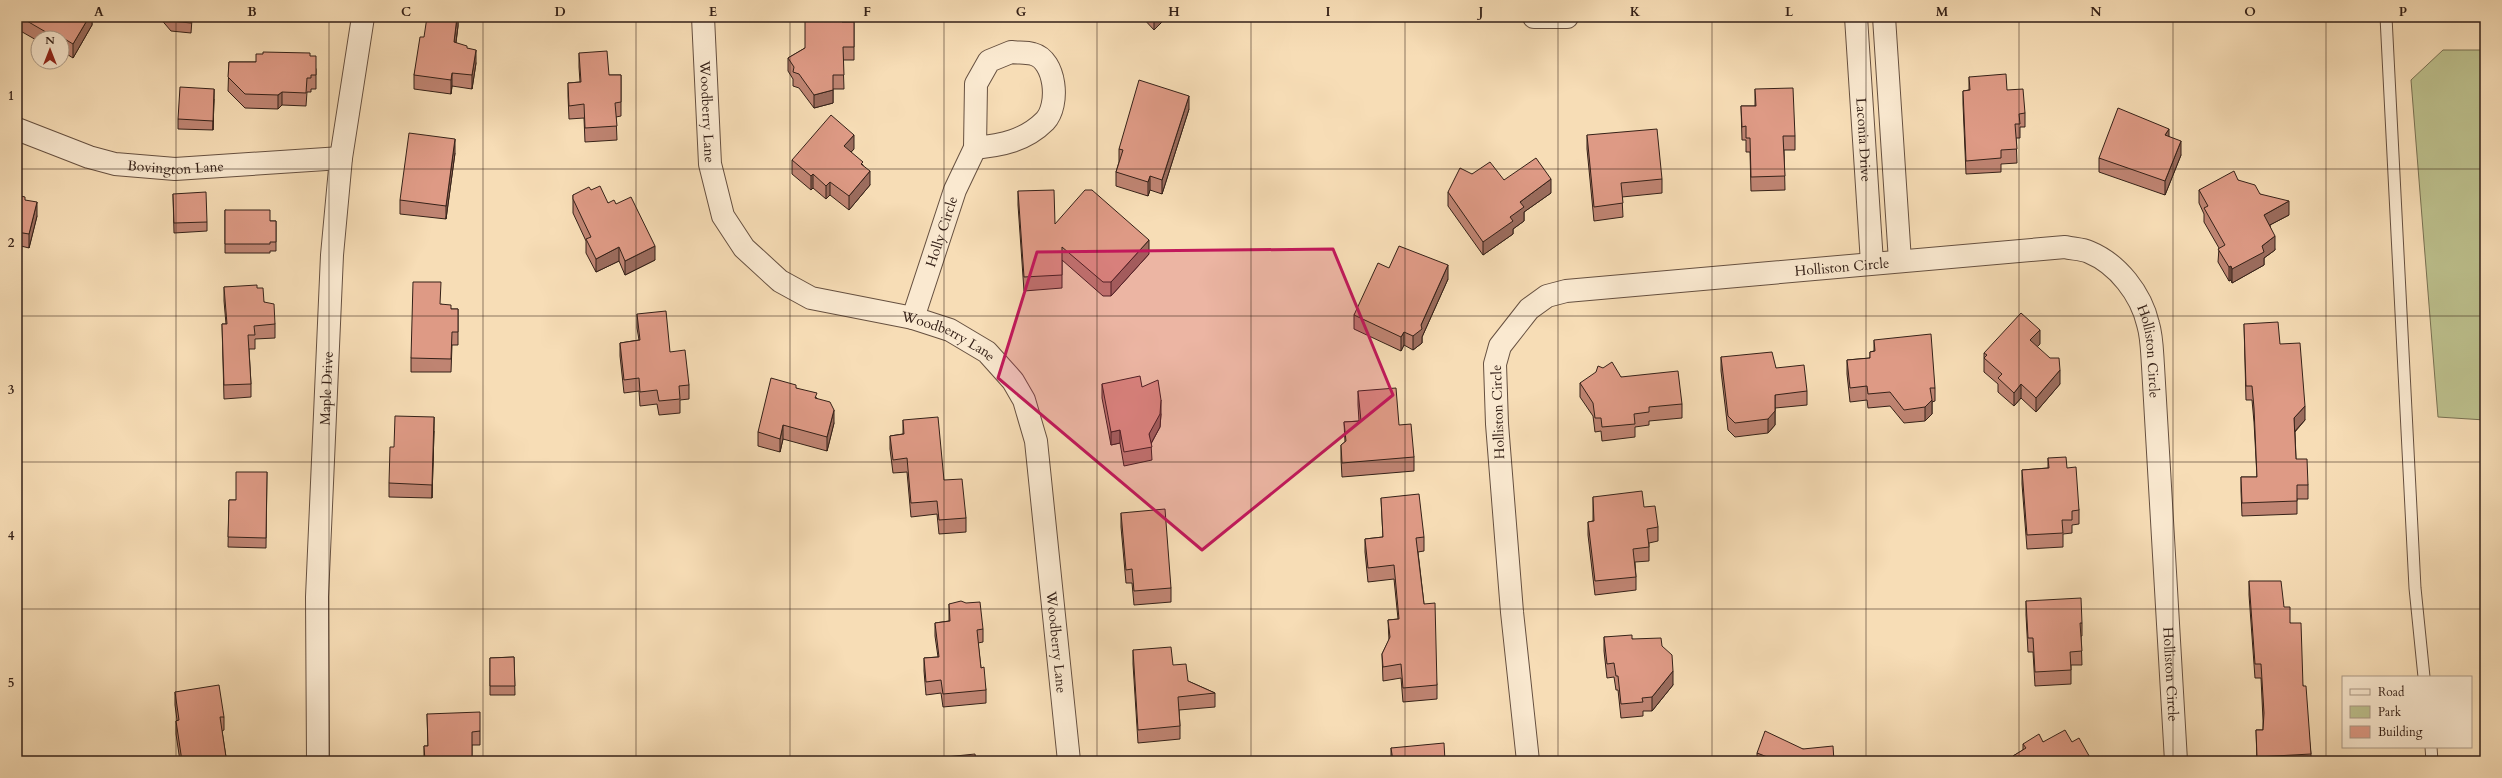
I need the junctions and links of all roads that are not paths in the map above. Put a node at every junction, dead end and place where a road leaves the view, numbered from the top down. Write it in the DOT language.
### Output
graph roads {
  1 [pos="363,17"];
  2 [pos="703,17"];
  3 [pos="1534,17"];
  4 [pos="1567,17"];
  5 [pos="1856,17"];
  6 [pos="1884,17"];
  7 [pos="2386,17"];
  8 [pos="17,129"];
  9 [pos="975,148"];
  10 [pos="341,158"];
  11 [pos="1900,260"];
  12 [pos="1872,263"];
  13 [pos="913,318"];
  14 [pos="2424,676"];
  15 [pos="2431,748"];
  16 [pos="318,761"];
  17 [pos="1069,761"];
  18 [pos="1528,761"];
  19 [pos="2176,761"];
  20 [pos="2432,761"];
  1 -- 10 [label="street, Maple Drive"];
  2 -- 13 [label="street, Woodberry Lane"];
  3 -- 4 [label="street"];
  5 -- 12 [label="street, Laconia Drive"];
  6 -- 11 [label="street, Laconia Drive"];
  7 -- 14 [label="lane"];
  8 -- 10 [label="street, Bovington Lane"];
  9 -- 9 [label="street, Holly Circle"];
  9 -- 13 [label="street, Holly Circle"];
  10 -- 16 [label="street, Maple Drive"];
  11 -- 12 [label="street, Holliston Circle"];
  11 -- 19 [label="street, Holliston Circle"];
  12 -- 18 [label="street, Holliston Circle"];
  13 -- 17 [label="street, Woodberry Lane"];
  15 -- 20 [label="lane"];
}
